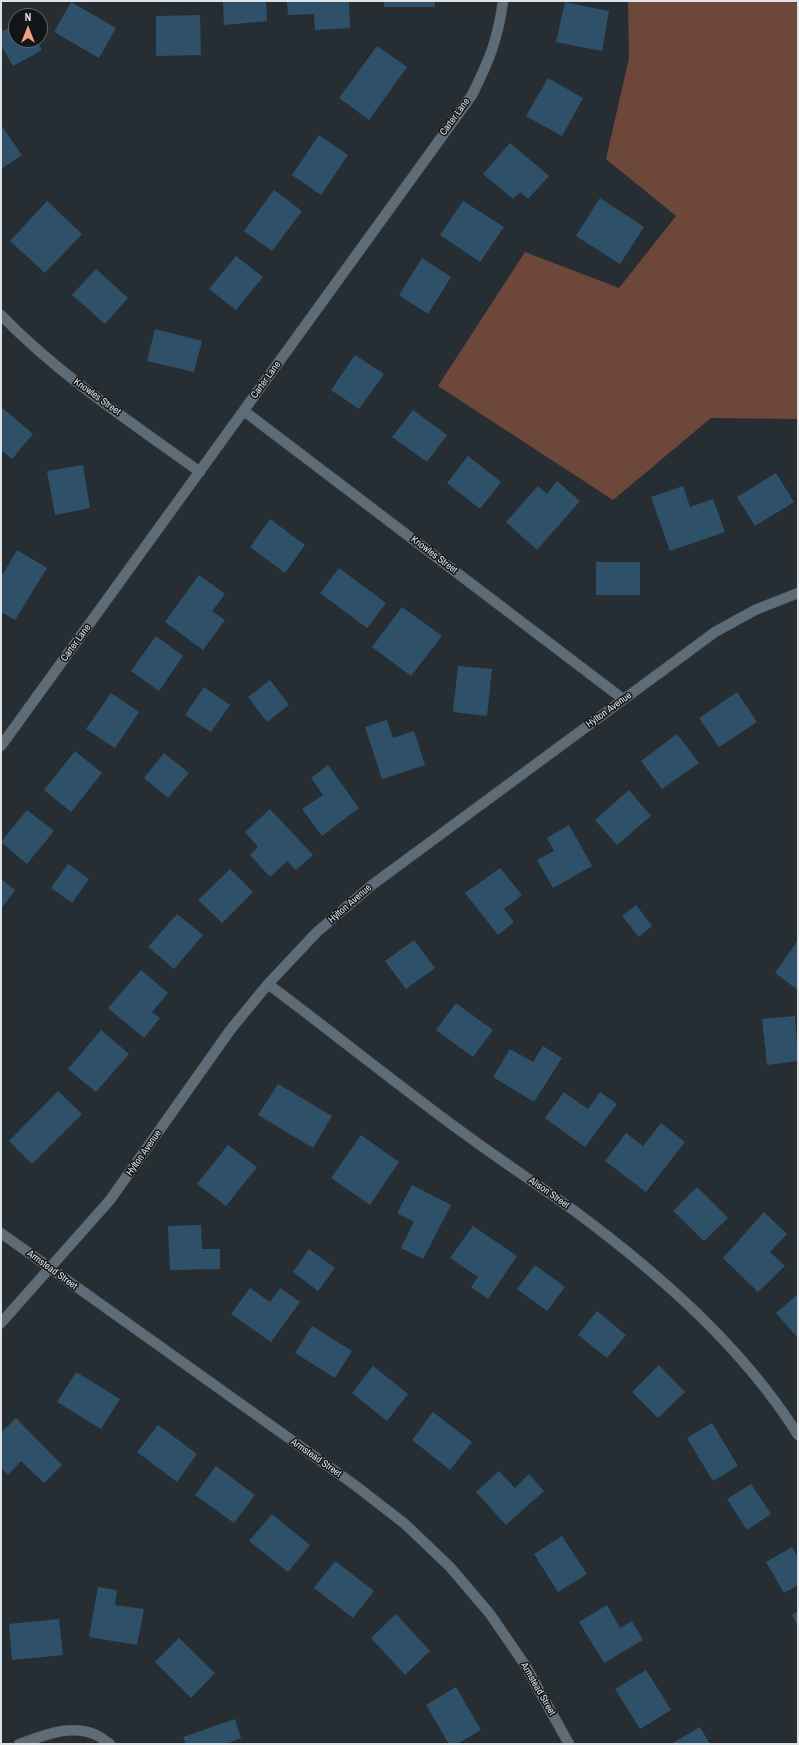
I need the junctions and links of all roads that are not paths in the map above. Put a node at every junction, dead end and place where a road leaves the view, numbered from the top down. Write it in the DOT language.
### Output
graph roads {
  1 [pos="503,1"];
  2 [pos="1,315"];
  3 [pos="244,411"];
  4 [pos="200,472"];
  5 [pos="798,593"];
  6 [pos="623,699"];
  7 [pos="1,746"];
  8 [pos="268,984"];
  9 [pos="1,1233"];
  10 [pos="50,1268"];
  11 [pos="1,1324"];
  12 [pos="798,1435"];
  13 [pos="19,1744"];
  14 [pos="110,1744"];
  15 [pos="569,1744"];
  1 -- 3 [label="street, Carter Lane"];
  2 -- 4 [label="street, Knowles Street"];
  3 -- 4 [label="street, Carter Lane"];
  3 -- 6 [label="street, Knowles Street"];
  4 -- 7 [label="street, Carter Lane"];
  5 -- 6 [label="street, Hylton Avenue"];
  6 -- 8 [label="street, Hylton Avenue"];
  8 -- 10 [label="street, Hylton Avenue"];
  8 -- 12 [label="street, Alison Street"];
  9 -- 10 [label="street, Armstead Street"];
  10 -- 11 [label="street, Hylton Avenue"];
  10 -- 15 [label="street, Armstead Street"];
  13 -- 14 [label="street"];
}
